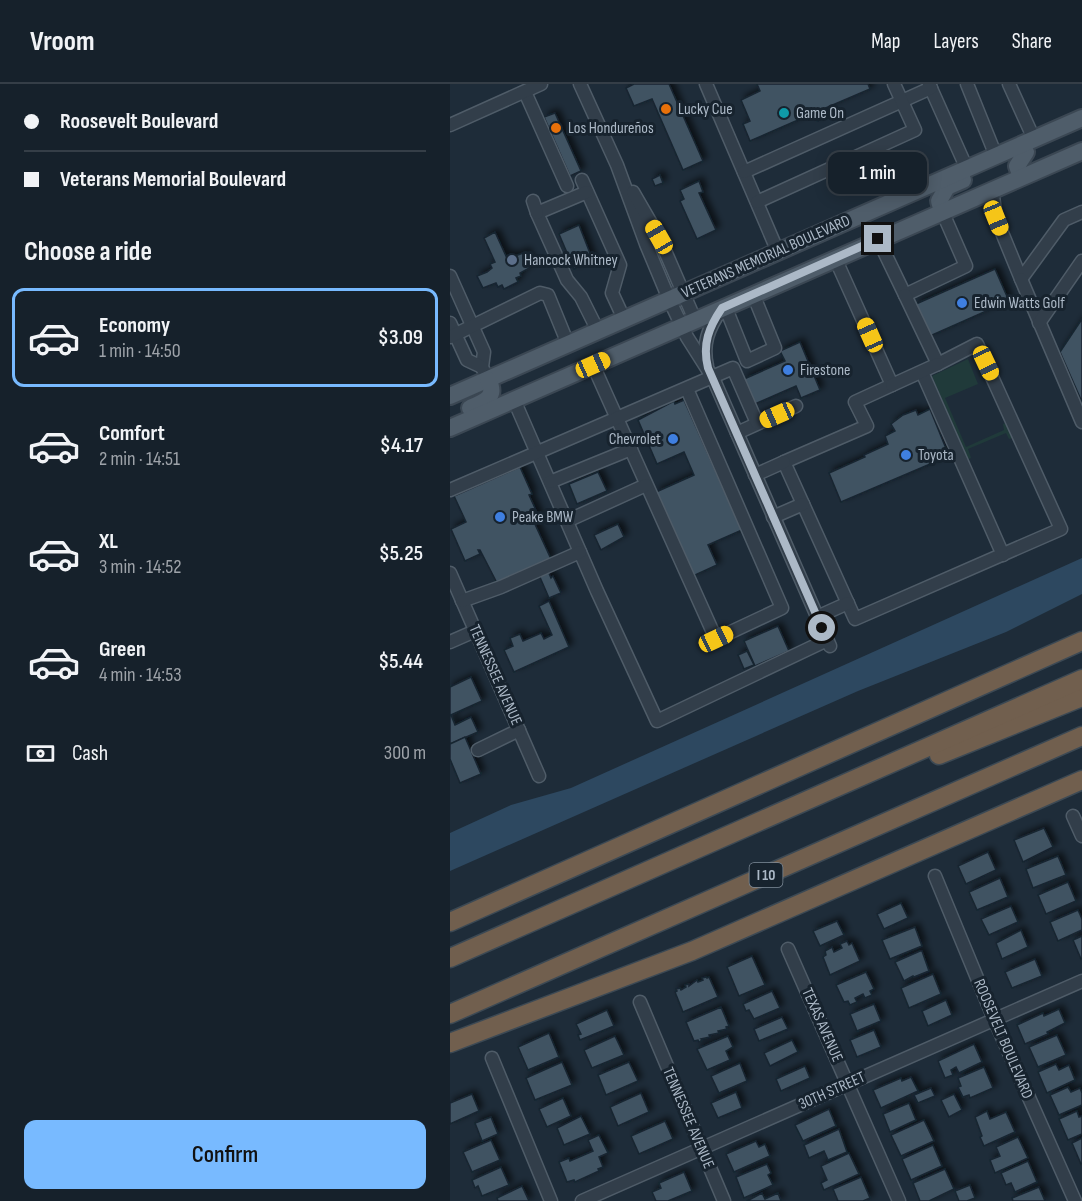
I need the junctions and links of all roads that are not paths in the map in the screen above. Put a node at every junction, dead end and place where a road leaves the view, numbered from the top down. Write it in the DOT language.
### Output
graph roads {
  1 [pos="541,84"];
  2 [pos="580,84"];
  3 [pos="706,84"];
  4 [pos="894,84"];
  5 [pos="967,84"];
  6 [pos="1010,84"];
  7 [pos="930,86"];
  8 [pos="525,92"];
  9 [pos="902,101"];
  10 [pos="1082,118"];
  11 [pos="450,125"];
  12 [pos="1082,128"];
  13 [pos="1030,146"];
  14 [pos="1082,151"];
  15 [pos="996,156"];
  16 [pos="967,169"];
  17 [pos="744,172"];
  18 [pos="1021,177"];
  19 [pos="567,186"];
  20 [pos="992,189"];
  21 [pos="901,198"];
  22 [pos="757,202"];
  23 [pos="942,211"];
  24 [pos="1082,212"];
  25 [pos="878,239"];
  26 [pos="778,252"];
  27 [pos="836,258"];
  28 [pos="1082,261"];
  29 [pos="732,272"];
  30 [pos="450,276"];
  31 [pos="1021,279"];
  32 [pos="786,280"];
  33 [pos="905,295"];
  34 [pos="676,296"];
  35 [pos="748,296"];
  36 [pos="724,307"];
  37 [pos="624,319"];
  38 [pos="450,323"];
  39 [pos="688,323"];
  40 [pos="1039,323"];
  41 [pos="472,328"];
  42 [pos="598,331"];
  43 [pos="453,336"];
  44 [pos="568,344"];
  45 [pos="747,361"];
  46 [pos="938,364"];
  47 [pos="593,365"];
  48 [pos="733,368"];
  49 [pos="922,372"];
  50 [pos="710,373"];
  51 [pos="485,374"];
  52 [pos="892,385"];
  53 [pos="687,389"];
  54 [pos="450,396"];
  55 [pos="514,400"];
  56 [pos="796,406"];
  57 [pos="450,417"];
  58 [pos="617,418"];
  59 [pos="1082,419"];
  60 [pos="757,423"];
  61 [pos="450,428"];
  62 [pos="737,433"];
  63 [pos="630,449"];
  64 [pos="537,452"];
  65 [pos="784,462"];
  66 [pos="755,475"];
  67 [pos="550,482"];
  68 [pos="646,485"];
  69 [pos="450,490"];
  70 [pos="803,504"];
  71 [pos="773,517"];
  72 [pos="567,521"];
  73 [pos="580,552"];
  74 [pos="1003,555"];
  75 [pos="450,573"];
  76 [pos="462,601"];
  77 [pos="848,603"];
  78 [pos="817,617"];
  79 [pos="475,631"];
  80 [pos="1082,641"];
  81 [pos="450,642"];
  82 [pos="1082,679"];
  83 [pos="1082,697"];
  84 [pos="519,730"];
  85 [pos="1082,736"];
  86 [pos="478,750"];
  87 [pos="539,776"];
  88 [pos="1082,780"];
  89 [pos="1073,816"];
  90 [pos="1082,836"];
  91 [pos="935,876"];
  92 [pos="608,889"];
  93 [pos="450,922"];
  94 [pos="788,949"];
  95 [pos="450,958"];
  96 [pos="1082,981"];
  97 [pos="640,1002"];
  98 [pos="450,1014"];
  99 [pos="994,1019"];
  100 [pos="450,1043"];
  101 [pos="492,1058"];
  102 [pos="848,1083"];
  103 [pos="700,1148"];
  104 [pos="551,1201"];
  105 [pos="582,1201"];
  106 [pos="724,1201"];
  107 [pos="899,1201"];
  108 [pos="1075,1201"];
  1 -- 8 [label="street"];
  2 -- 34 [label="street"];
  3 -- 17 [label="street"];
  4 -- 9 [label="street"];
  5 -- 15 [label="street"];
  6 -- 13 [label="street"];
  7 -- 9 [label="street"];
  7 -- 16 [label="street"];
  8 -- 11 [label="street"];
  8 -- 19 [label="street"];
  9 -- 17 [label="street"];
  9 -- 22 [label="street"];
  10 -- 13 [label="main road, VETERANS MEMORIAL BOULEVARD"];
  12 -- 13 [label="main road"];
  13 -- 15 [label="main road, VETERANS MEMORIAL BOULEVARD"];
  13 -- 18 [label="main road"];
  13 -- 23 [label="main road"];
  14 -- 18 [label="main road, VETERANS MEMORIAL BOULEVARD"];
  15 -- 16 [label="main road, VETERANS MEMORIAL BOULEVARD"];
  16 -- 21 [label="main road, VETERANS MEMORIAL BOULEVARD"];
  17 -- 22 [label="street"];
  18 -- 20 [label="main road, VETERANS MEMORIAL BOULEVARD"];
  20 -- 23 [label="main road, VETERANS MEMORIAL BOULEVARD"];
  20 -- 31 [label="street"];
  21 -- 26 [label="main road, VETERANS MEMORIAL BOULEVARD"];
  21 -- 32 [label="main road"];
  22 -- 26 [label="street"];
  23 -- 25 [label="main road, VETERANS MEMORIAL BOULEVARD"];
  23 -- 33 [label="street"];
  24 -- 31 [label="street"];
  25 -- 27 [label="main road, VETERANS MEMORIAL BOULEVARD"];
  25 -- 33 [label="street"];
  26 -- 29 [label="main road, VETERANS MEMORIAL BOULEVARD"];
  27 -- 32 [label="main road, VETERANS MEMORIAL BOULEVARD"];
  27 -- 52 [label="street"];
  28 -- 40 [label="street"];
  29 -- 34 [label="main road, VETERANS MEMORIAL BOULEVARD"];
  29 -- 35 [label="main road"];
  30 -- 41 [label="street"];
  31 -- 40 [label="street"];
  32 -- 35 [label="main road, VETERANS MEMORIAL BOULEVARD"];
  33 -- 46 [label="street"];
  34 -- 37 [label="main road, VETERANS MEMORIAL BOULEVARD"];
  34 -- 39 [label="street"];
  35 -- 36 [label="main road, VETERANS MEMORIAL BOULEVARD"];
  35 -- 45 [label="street"];
  36 -- 39 [label="main road, VETERANS MEMORIAL BOULEVARD"];
  36 -- 45 [label="street"];
  36 -- 50 [label="street"];
  37 -- 42 [label="main road, VETERANS MEMORIAL BOULEVARD"];
  37 -- 42 [label="street"];
  38 -- 43 [label="street"];
  39 -- 47 [label="main road, VETERANS MEMORIAL BOULEVARD"];
  39 -- 50 [label="street"];
  40 -- 59 [label="street"];
  41 -- 43 [label="street"];
  41 -- 44 [label="street"];
  41 -- 51 [label="street"];
  42 -- 44 [label="main road, VETERANS MEMORIAL BOULEVARD"];
  43 -- 51 [label="street"];
  44 -- 51 [label="main road, VETERANS MEMORIAL BOULEVARD"];
  45 -- 48 [label="street"];
  46 -- 49 [label="street"];
  46 -- 74 [label="street"];
  47 -- 55 [label="main road, VETERANS MEMORIAL BOULEVARD"];
  47 -- 58 [label="street"];
  48 -- 50 [label="street"];
  48 -- 60 [label="street"];
  49 -- 52 [label="street"];
  49 -- 74 [label="street"];
  50 -- 53 [label="street"];
  50 -- 62 [label="street"];
  51 -- 54 [label="main road, VETERANS MEMORIAL BOULEVARD"];
  51 -- 57 [label="main road"];
  52 -- 65 [label="street"];
  53 -- 58 [label="street"];
  53 -- 68 [label="street"];
  55 -- 61 [label="main road, VETERANS MEMORIAL BOULEVARD"];
  55 -- 64 [label="street"];
  56 -- 60 [label="street"];
  58 -- 63 [label="street"];
  58 -- 64 [label="street"];
  60 -- 62 [label="street"];
  62 -- 66 [label="street"];
  63 -- 67 [label="street"];
  63 -- 68 [label="street"];
  64 -- 67 [label="street"];
  64 -- 69 [label="street"];
  65 -- 66 [label="street"];
  65 -- 70 [label="street"];
  66 -- 71 [label="street"];
  67 -- 72 [label="street"];
  68 -- 72 [label="street"];
  70 -- 71 [label="street"];
  70 -- 77 [label="street"];
  71 -- 78 [label="street"];
  72 -- 73 [label="street"];
  73 -- 76 [label="street"];
  73 -- 78 [label="street"];
  74 -- 77 [label="street"];
  75 -- 76 [label="street, TENNESSEE AVENUE"];
  76 -- 79 [label="street, TENNESSEE AVENUE"];
  77 -- 78 [label="street"];
  79 -- 81 [label="street"];
  79 -- 84 [label="street, TENNESSEE AVENUE"];
  80 -- 93 [label="highway"];
  82 -- 92 [label="highway"];
  83 -- 92 [label="highway"];
  84 -- 86 [label="street"];
  84 -- 87 [label="street, TENNESSEE AVENUE"];
  85 -- 98 [label="highway, I 10"];
  88 -- 100 [label="highway"];
  89 -- 90 [label="street"];
  91 -- 99 [label="street, ROOSEVELT BOULEVARD"];
  92 -- 95 [label="highway"];
  94 -- 102 [label="street, TEXAS AVENUE"];
  96 -- 99 [label="street, 30TH STREET"];
  97 -- 103 [label="street, TENNESSEE AVENUE"];
  99 -- 102 [label="street, 30TH STREET"];
  99 -- 108 [label="street, ROOSEVELT BOULEVARD"];
  101 -- 104 [label="street"];
  102 -- 103 [label="street, 30TH STREET"];
  102 -- 107 [label="street, TEXAS AVENUE"];
  103 -- 105 [label="street, 30TH STREET"];
  103 -- 106 [label="street, TENNESSEE AVENUE"];
}
